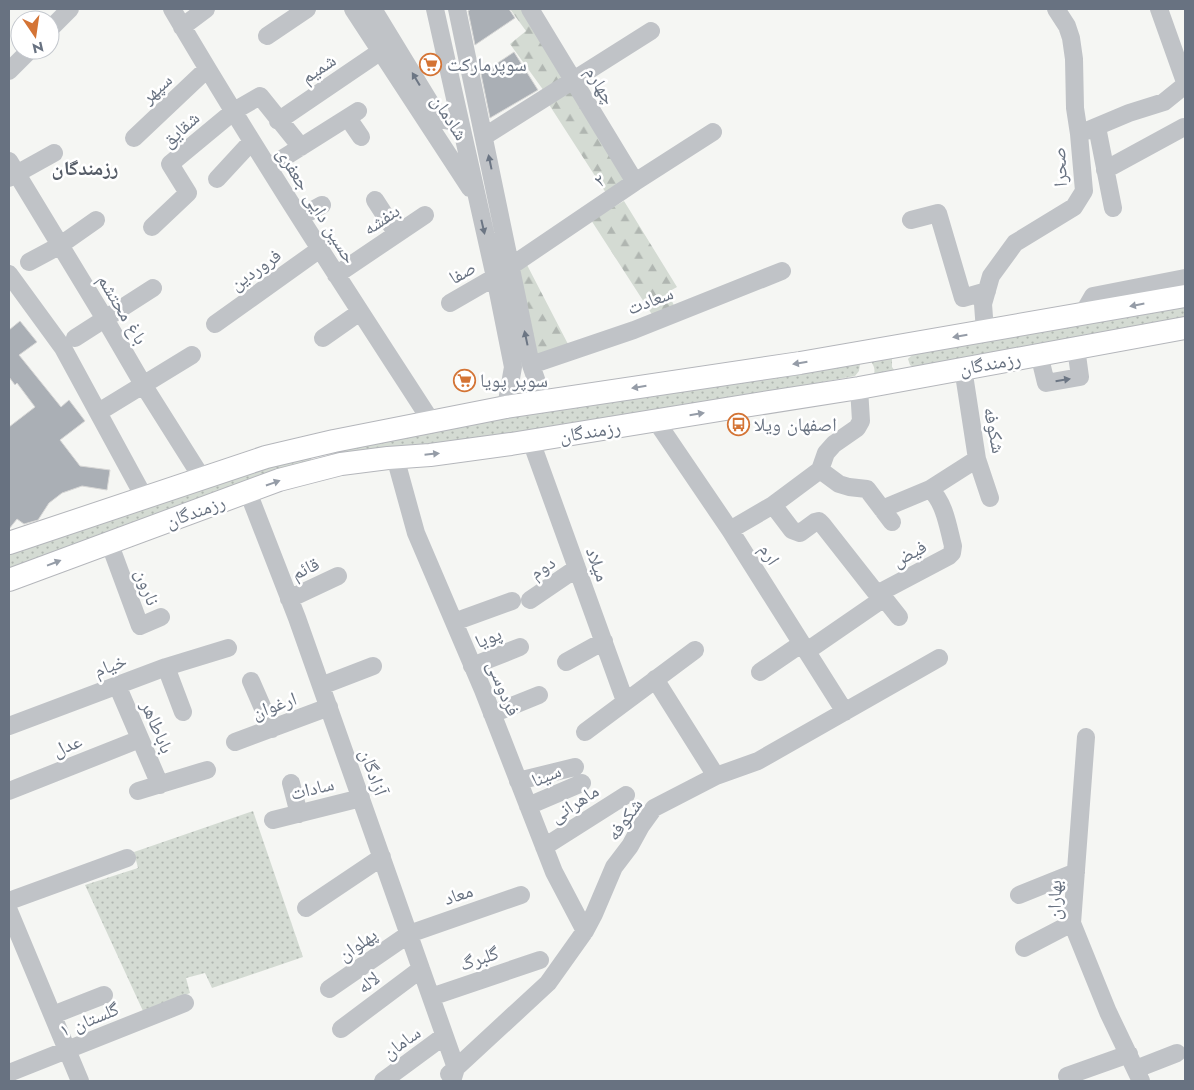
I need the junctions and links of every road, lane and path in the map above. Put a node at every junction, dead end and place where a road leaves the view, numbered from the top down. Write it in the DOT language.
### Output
graph roads {
  1 [pos="69,9"];
  2 [pos="172,9"];
  3 [pos="206,9"];
  4 [pos="307,9"];
  5 [pos="353,9"];
  6 [pos="373,9"];
  7 [pos="435,9"];
  8 [pos="457,9"];
  9 [pos="530,9"];
  10 [pos="1056,9"];
  11 [pos="1159,9"];
  12 [pos="60,18"];
  13 [pos="182,27"];
  14 [pos="651,31"];
  15 [pos="267,36"];
  16 [pos="381,51"];
  17 [pos="20,60"];
  18 [pos="207,69"];
  19 [pos="9,72"];
  20 [pos="573,80"];
  21 [pos="1185,84"];
  22 [pos="234,111"];
  23 [pos="278,120"];
  24 [pos="460,122"];
  25 [pos="1097,127"];
  26 [pos="1184,127"];
  27 [pos="713,132"];
  28 [pos="1079,134"];
  29 [pos="485,136"];
  30 [pos="362,137"];
  31 [pos="134,138"];
  32 [pos="252,141"];
  33 [pos="301,147"];
  34 [pos="54,153"];
  35 [pos="269,167"];
  36 [pos="1105,170"];
  37 [pos="11,171"];
  38 [pos="217,179"];
  39 [pos="635,182"];
  40 [pos="477,199"];
  41 [pos="375,200"];
  42 [pos="322,205"];
  43 [pos="1112,208"];
  44 [pos="425,215"];
  45 [pos="300,217"];
  46 [pos="96,220"];
  47 [pos="912,220"];
  48 [pos="152,227"];
  49 [pos="397,234"];
  50 [pos="59,246"];
  51 [pos="320,250"];
  52 [pos="29,262"];
  53 [pos="511,266"];
  54 [pos="782,272"];
  55 [pos="9,274"];
  56 [pos="336,275"];
  57 [pos="495,277"];
  58 [pos="1185,278"];
  59 [pos="153,288"];
  60 [pos="987,291"];
  61 [pos="1185,296"];
  62 [pos="450,303"];
  63 [pos="360,312"];
  64 [pos="1082,315"];
  65 [pos="105,319"];
  66 [pos="215,324"];
  67 [pos="1185,328"];
  68 [pos="986,331"];
  69 [pos="75,338"];
  70 [pos="323,338"];
  71 [pos="908,345"];
  72 [pos="1076,348"];
  73 [pos="858,353"];
  74 [pos="1039,354"];
  75 [pos="192,355"];
  76 [pos="532,365"];
  77 [pos="963,368"];
  78 [pos="909,378"];
  79 [pos="144,386"];
  80 [pos="862,387"];
  81 [pos="544,402"];
  82 [pos="506,407"];
  83 [pos="102,410"];
  84 [pos="431,421"];
  85 [pos="656,421"];
  86 [pos="531,441"];
  87 [pos="395,457"];
  88 [pos="977,459"];
  89 [pos="820,470"];
  90 [pos="202,478"];
  91 [pos="930,489"];
  92 [pos="248,492"];
  93 [pos="144,498"];
  94 [pos="990,498"];
  95 [pos="773,505"];
  96 [pos="730,530"];
  97 [pos="109,542"];
  98 [pos="9,543"];
  99 [pos="578,568"];
  100 [pos="338,576"];
  101 [pos="9,580"];
  102 [pos="880,596"];
  103 [pos="289,598"];
  104 [pos="530,600"];
  105 [pos="512,601"];
  106 [pos="161,617"];
  107 [pos="899,617"];
  108 [pos="454,622"];
  109 [pos="604,641"];
  110 [pos="520,647"];
  111 [pos="804,647"];
  112 [pos="228,648"];
  113 [pos="695,650"];
  114 [pos="939,658"];
  115 [pos="566,662"];
  116 [pos="373,666"];
  117 [pos="472,666"];
  118 [pos="166,667"];
  119 [pos="760,672"];
  120 [pos="655,679"];
  121 [pos="251,680"];
  122 [pos="117,686"];
  123 [pos="321,686"];
  124 [pos="539,695"];
  125 [pos="626,701"];
  126 [pos="328,707"];
  127 [pos="183,712"];
  128 [pos="845,712"];
  129 [pos="492,714"];
  130 [pos="9,726"];
  131 [pos="272,729"];
  132 [pos="585,732"];
  133 [pos="1086,737"];
  134 [pos="140,739"];
  135 [pos="235,742"];
  136 [pos="207,770"];
  137 [pos="716,776"];
  138 [pos="518,781"];
  139 [pos="291,783"];
  140 [pos="160,785"];
  141 [pos="9,791"];
  142 [pos="138,791"];
  143 [pos="626,795"];
  144 [pos="361,798"];
  145 [pos="528,806"];
  146 [pos="299,814"];
  147 [pos="273,820"];
  148 [pos="544,847"];
  149 [pos="382,857"];
  150 [pos="127,858"];
  151 [pos="1076,872"];
  152 [pos="521,895"];
  153 [pos="1018,895"];
  154 [pos="9,902"];
  155 [pos="306,908"];
  156 [pos="9,910"];
  157 [pos="1072,923"];
  158 [pos="585,931"];
  159 [pos="409,934"];
  160 [pos="1024,948"];
  161 [pos="540,960"];
  162 [pos="421,969"];
  163 [pos="329,989"];
  164 [pos="104,995"];
  165 [pos="431,997"];
  166 [pos="185,1003"];
  167 [pos="53,1015"];
  168 [pos="341,1029"];
  169 [pos="444,1036"];
  170 [pos="68,1051"];
  171 [pos="1176,1053"];
  172 [pos="1135,1068"];
  173 [pos="9,1074"];
  174 [pos="454,1075"];
  175 [pos="1067,1076"];
  176 [pos="80,1081"];
  177 [pos="383,1081"];
  178 [pos="441,1081"];
  1 -- 12 [label="street"];
  2 -- 13 [label="street, حسین دایی جعفری"];
  3 -- 13 [label="street"];
  4 -- 15 [label="street"];
  5 -- 16 [label="street, شادمان"];
  24 -- 6 [label="street, شادمان, one-way"];
  7 -- 24 [label="street"];
  8 -- 29 [label="street"];
  9 -- 20 [label="street, چهارم"];
  10 -- 28 [label="street"];
  11 -- 21 [label="street"];
  13 -- 18 [label="street, حسین دایی جعفری"];
  14 -- 20 [label="street"];
  16 -- 23 [label="street, شمیم"];
  16 -- 40 [label="street, شادمان"];
  17 -- 19 [label="street"];
  18 -- 22 [label="street, حسین دایی جعفری"];
  18 -- 31 [label="street, سپهر"];
  20 -- 29 [label="street"];
  20 -- 39 [label="street, چهارم"];
  21 -- 25 [label="street, صحرا"];
  22 -- 23 [label="street"];
  22 -- 32 [label="street, حسین دایی جعفری"];
  22 -- 48 [label="street, شقایق"];
  23 -- 33 [label="street"];
  24 -- 40 [label="street"];
  25 -- 28 [label="street, صحرا"];
  25 -- 36 [label="street"];
  26 -- 36 [label="street"];
  27 -- 39 [label="street, ۲"];
  28 -- 60 [label="street, صحرا"];
  53 -- 29 [label="street, one-way"];
  30 -- 33 [label="street"];
  32 -- 35 [label="street, حسین دایی جعفری"];
  32 -- 38 [label="street"];
  33 -- 35 [label="street"];
  34 -- 37 [label="street"];
  35 -- 45 [label="street, حسین دایی جعفری"];
  36 -- 43 [label="street"];
  37 -- 50 [label="street, باغ محتشم"];
  39 -- 53 [label="street, ۲"];
  40 -- 57 [label="street, one-way"];
  41 -- 49 [label="street"];
  42 -- 45 [label="street"];
  44 -- 49 [label="street, بنفشه"];
  45 -- 51 [label="street, حسین دایی جعفری"];
  46 -- 50 [label="street"];
  47 -- 60 [label="street"];
  49 -- 56 [label="street, بنفشه"];
  50 -- 52 [label="street"];
  50 -- 65 [label="street, باغ محتشم"];
  51 -- 56 [label="street, حسین دایی جعفری"];
  51 -- 66 [label="street, فروردین"];
  76 -- 53 [label="street, one-way"];
  54 -- 76 [label="street, سعادت"];
  55 -- 93 [label="street"];
  56 -- 63 [label="street, حسین دایی جعفری"];
  57 -- 62 [label="street, صفا"];
  57 -- 82 [label="street"];
  58 -- 64 [label="street"];
  59 -- 65 [label="street"];
  60 -- 68 [label="street, صحرا"];
  61 -- 64 [label="main road, رزمندگان, one-way"];
  63 -- 70 [label="street"];
  63 -- 84 [label="street, حسین دایی جعفری"];
  64 -- 68 [label="main road, رزمندگان"];
  65 -- 69 [label="street"];
  65 -- 79 [label="street, باغ محتشم"];
  67 -- 72 [label="main road, رزمندگان"];
  68 -- 71 [label="main road, رزمندگان, one-way"];
  71 -- 73 [label="main road, رزمندگان"];
  71 -- 78 [label="main road"];
  72 -- 74 [label="main road, رزمندگان"];
  74 -- 72 [label="street, one-way"];
  73 -- 80 [label="main road"];
  73 -- 81 [label="main road, رزمندگان, one-way"];
  74 -- 77 [label="main road, رزمندگان"];
  75 -- 79 [label="street"];
  76 -- 81 [label="street"];
  77 -- 78 [label="main road, رزمندگان"];
  77 -- 88 [label="street, شکوفه"];
  78 -- 80 [label="main road, رزمندگان"];
  79 -- 83 [label="street"];
  79 -- 90 [label="street, باغ محتشم"];
  85 -- 80 [label="main road, رزمندگان, one-way"];
  80 -- 89 [label="street"];
  81 -- 82 [label="main road, رزمندگان"];
  82 -- 84 [label="main road, رزمندگان"];
  84 -- 90 [label="main road, رزمندگان"];
  85 -- 86 [label="main road, رزمندگان"];
  85 -- 96 [label="street, ارم"];
  87 -- 86 [label="main road, رزمندگان, one-way"];
  86 -- 99 [label="street, میلاد"];
  92 -- 87 [label="main road, رزمندگان, one-way"];
  87 -- 108 [label="street, فردوسی"];
  88 -- 91 [label="street"];
  88 -- 94 [label="street, شکوفه"];
  89 -- 91 [label="street"];
  89 -- 95 [label="street"];
  90 -- 93 [label="main road, رزمندگان"];
  91 -- 102 [label="street, فیض"];
  92 -- 97 [label="main road, رزمندگان"];
  92 -- 103 [label="street, آزادگان"];
  93 -- 98 [label="main road, رزمندگان"];
  95 -- 96 [label="street"];
  95 -- 102 [label="street"];
  96 -- 111 [label="street, ارم"];
  101 -- 97 [label="main road, رزمندگان, one-way"];
  97 -- 106 [label="street, نارون"];
  99 -- 104 [label="street, دوم"];
  99 -- 109 [label="street, میلاد"];
  100 -- 103 [label="street, قائم"];
  102 -- 107 [label="street"];
  102 -- 111 [label="street"];
  103 -- 123 [label="street, آزادگان"];
  105 -- 108 [label="street"];
  108 -- 117 [label="street, فردوسی"];
  109 -- 115 [label="street"];
  109 -- 125 [label="street, میلاد"];
  110 -- 117 [label="street, پویا"];
  111 -- 119 [label="street"];
  111 -- 128 [label="street, ارم"];
  112 -- 118 [label="street, خیام"];
  113 -- 120 [label="street"];
  114 -- 128 [label="street, شکوفه"];
  116 -- 123 [label="street"];
  117 -- 129 [label="street, فردوسی"];
  118 -- 122 [label="street, خیام"];
  118 -- 127 [label="street"];
  120 -- 125 [label="street"];
  120 -- 137 [label="street"];
  121 -- 131 [label="street"];
  122 -- 130 [label="street, خیام"];
  122 -- 134 [label="street, باباطاهر"];
  123 -- 126 [label="street, آزادگان"];
  124 -- 129 [label="street"];
  125 -- 132 [label="street"];
  126 -- 131 [label="street, ارغوان"];
  126 -- 144 [label="street, آزادگان"];
  128 -- 137 [label="street, شکوفه"];
  129 -- 138 [label="street, فردوسی"];
  131 -- 135 [label="street, ارغوان"];
  133 -- 151 [label="street, بهاران"];
  134 -- 140 [label="street, باباطاهر"];
  134 -- 141 [label="street, عدل"];
  136 -- 140 [label="street"];
  137 -- 158 [label="street, شکوفه"];
  138 -- 145 [label="street, فردوسی"];
  138 -- 145 [label="street, سینا"];
  139 -- 146 [label="street"];
  140 -- 142 [label="street"];
  143 -- 148 [label="street, ماهرانی"];
  144 -- 146 [label="street, سادات"];
  144 -- 149 [label="street, آزادگان"];
  145 -- 148 [label="street, فردوسی"];
  146 -- 147 [label="street, سادات"];
  148 -- 158 [label="street, فردوسی"];
  149 -- 155 [label="street"];
  149 -- 159 [label="street, آزادگان"];
  150 -- 154 [label="street"];
  151 -- 153 [label="street"];
  151 -- 157 [label="street, بهاران"];
  152 -- 159 [label="street, معاد"];
  156 -- 167 [label="street"];
  157 -- 160 [label="street"];
  157 -- 172 [label="street, بهاران"];
  158 -- 174 [label="street, شکوفه"];
  159 -- 162 [label="street, آزادگان"];
  159 -- 163 [label="street, پهلوان"];
  161 -- 165 [label="street, گلبرگ"];
  162 -- 165 [label="street, آزادگان"];
  162 -- 168 [label="street, لاله"];
  164 -- 167 [label="street"];
  165 -- 169 [label="street, آزادگان"];
  166 -- 170 [label="street, گلستان ۱"];
  167 -- 170 [label="street"];
  169 -- 174 [label="street, آزادگان"];
  169 -- 177 [label="street, سامان"];
  170 -- 173 [label="street, گلستان ۱"];
  170 -- 176 [label="street"];
  171 -- 172 [label="street"];
  172 -- 175 [label="street"];
  174 -- 178 [label="street, شکوفه"];
}
